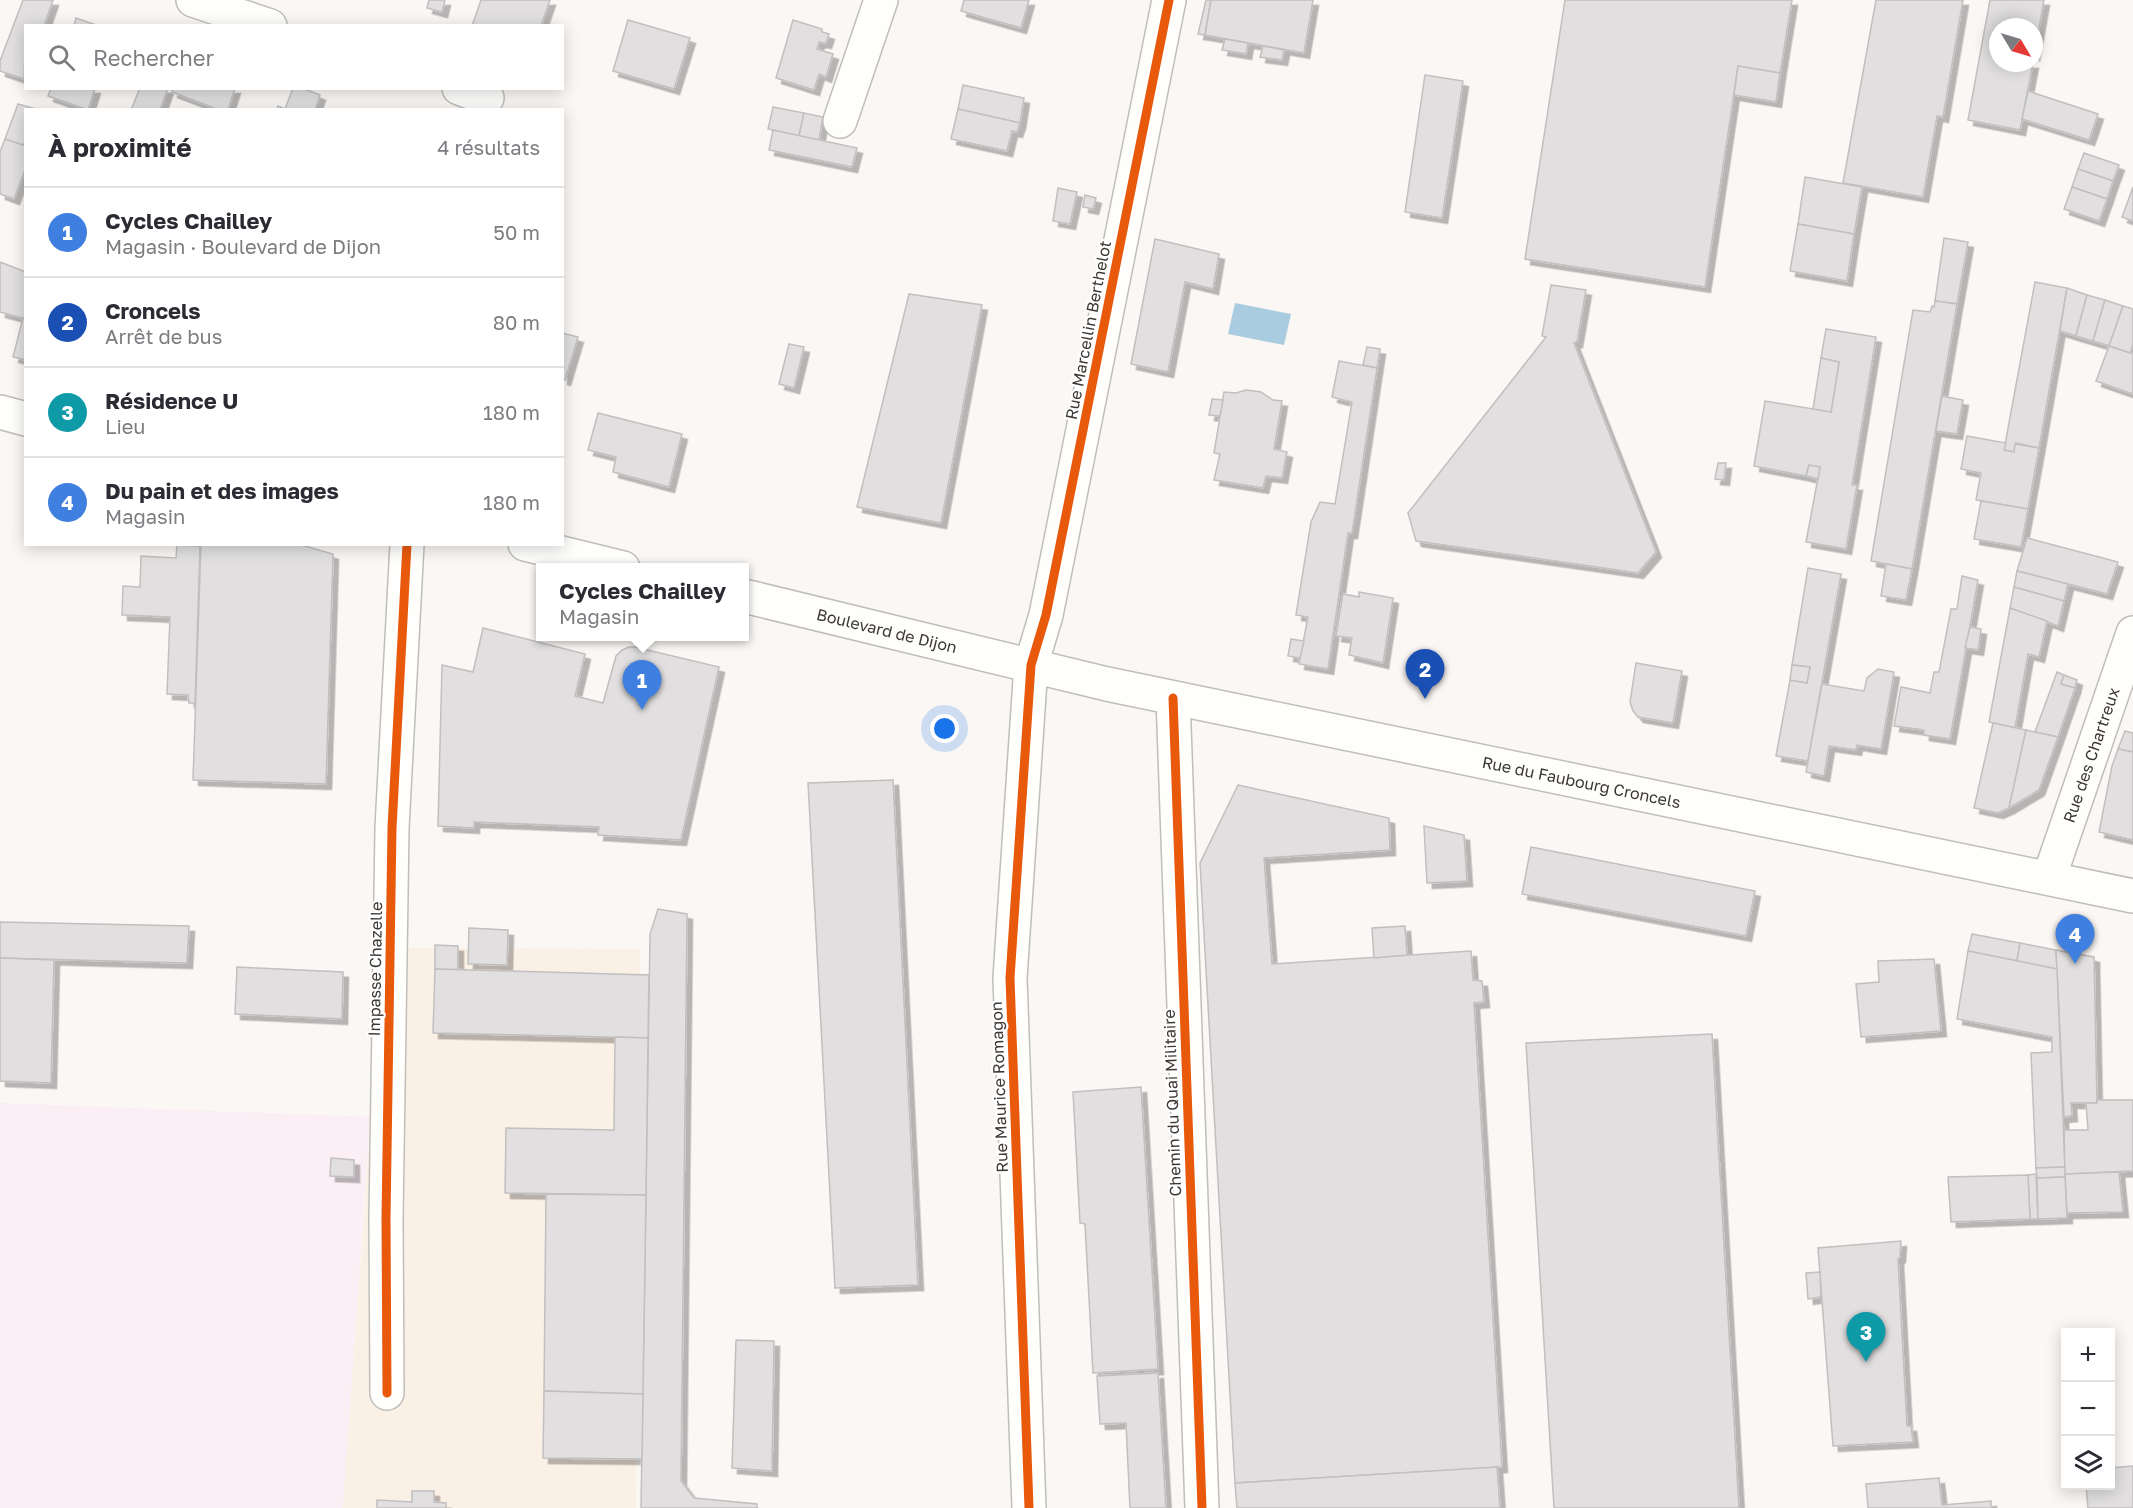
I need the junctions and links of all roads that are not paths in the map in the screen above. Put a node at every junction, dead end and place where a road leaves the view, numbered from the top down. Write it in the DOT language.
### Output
graph roads {
  1 [pos="193,0"];
  2 [pos="881,0"];
  3 [pos="1169,0"];
  4 [pos="264,24"];
  5 [pos="840,121"];
  6 [pos="0,412"];
  7 [pos="24,418"];
  8 [pos="407,546"];
  9 [pos="534,546"];
  10 [pos="606,563"];
  11 [pos="749,597"];
  12 [pos="2133,633"];
  13 [pos="1031,665"];
  14 [pos="1173,698"];
  15 [pos="2049,878"];
  16 [pos="2133,896"];
  17 [pos="387,1393"];
  18 [pos="1029,1508"];
  19 [pos="1202,1508"];
  1 -- 4 [label="street"];
  2 -- 5 [label="street"];
  3 -- 13 [label="street, Rue Marcellin Berthelot"];
  6 -- 7 [label="street"];
  8 -- 17 [label="street, Impasse Chazelle"];
  9 -- 10 [label="street"];
  11 -- 13 [label="street, Boulevard de Dijon"];
  12 -- 15 [label="street, Rue des Chartreux"];
  13 -- 14 [label="street, Rue du Faubourg Croncels"];
  13 -- 18 [label="street, Rue Maurice Romagon"];
  14 -- 15 [label="street, Rue du Faubourg Croncels"];
  14 -- 19 [label="street, Chemin du Quai Militaire"];
  15 -- 16 [label="street, Rue du Faubourg Croncels"];
}
